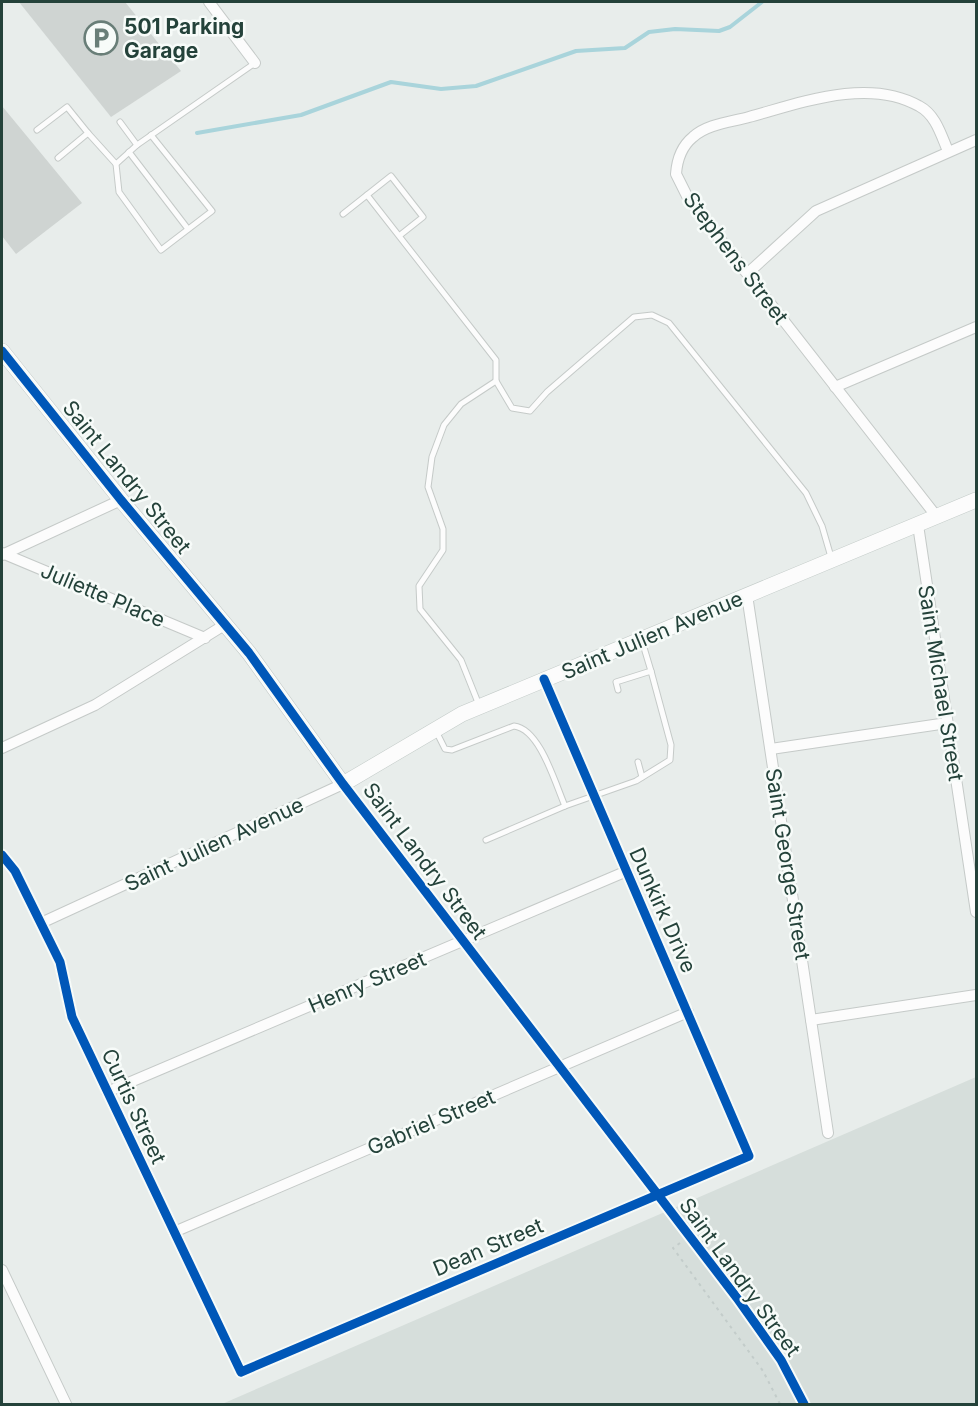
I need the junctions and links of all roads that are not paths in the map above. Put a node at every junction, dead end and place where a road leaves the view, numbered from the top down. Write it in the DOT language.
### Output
graph roads {
  1 [pos="209,2"];
  2 [pos="255,63"];
  3 [pos="120,122"];
  4 [pos="37,130"];
  5 [pos="88,133"];
  6 [pos="151,135"];
  7 [pos="976,140"];
  8 [pos="137,145"];
  9 [pos="129,152"];
  10 [pos="948,152"];
  11 [pos="58,158"];
  12 [pos="116,164"];
  13 [pos="367,195"];
  14 [pos="343,214"];
  15 [pos="188,230"];
  16 [pos="399,236"];
  17 [pos="748,273"];
  18 [pos="976,327"];
  19 [pos="4,357"];
  20 [pos="496,381"];
  21 [pos="835,387"];
  22 [pos="121,500"];
  23 [pos="976,500"];
  24 [pos="937,517"];
  25 [pos="918,525"];
  26 [pos="2,554"];
  27 [pos="831,559"];
  28 [pos="747,595"];
  29 [pos="226,624"];
  30 [pos="205,638"];
  31 [pos="642,640"];
  32 [pos="651,671"];
  33 [pos="544,679"];
  34 [pos="618,690"];
  35 [pos="480,707"];
  36 [pos="947,723"];
  37 [pos="434,729"];
  38 [pos="2,748"];
  39 [pos="771,749"];
  40 [pos="638,762"];
  41 [pos="642,777"];
  42 [pos="343,784"];
  43 [pos="594,795"];
  44 [pos="565,806"];
  45 [pos="486,840"];
  46 [pos="2,855"];
  47 [pos="627,871"];
  48 [pos="976,912"];
  49 [pos="41,922"];
  50 [pos="463,941"];
  51 [pos="976,995"];
  52 [pos="688,1012"];
  53 [pos="811,1020"];
  54 [pos="560,1068"];
  55 [pos="107,1092"];
  56 [pos="828,1133"];
  57 [pos="750,1156"];
  58 [pos="657,1194"];
  59 [pos="174,1232"];
  60 [pos="2,1270"];
  61 [pos="241,1372"];
  62 [pos="66,1404"];
  63 [pos="804,1404"];
  1 -- 2 [label="street"];
  2 -- 6 [label="lane"];
  3 -- 8 [label="lane"];
  4 -- 5 [label="lane"];
  5 -- 11 [label="lane"];
  5 -- 12 [label="lane"];
  6 -- 8 [label="lane"];
  6 -- 15 [label="lane"];
  7 -- 10 [label="street"];
  8 -- 9 [label="lane"];
  9 -- 12 [label="lane"];
  9 -- 15 [label="lane"];
  10 -- 17 [label="street"];
  10 -- 17 [label="street, Stephens Street"];
  12 -- 15 [label="lane"];
  13 -- 14 [label="lane"];
  13 -- 16 [label="lane"];
  13 -- 16 [label="lane"];
  16 -- 20 [label="lane"];
  17 -- 21 [label="street, Stephens Street"];
  18 -- 21 [label="street"];
  19 -- 22 [label="street, Saint Landry Street"];
  20 -- 27 [label="lane"];
  20 -- 35 [label="lane"];
  21 -- 24 [label="street, Stephens Street"];
  22 -- 26 [label="street"];
  22 -- 29 [label="street, Saint Landry Street"];
  23 -- 24 [label="street, Saint Julien Avenue"];
  24 -- 25 [label="street, Saint Julien Avenue"];
  25 -- 27 [label="street, Saint Julien Avenue"];
  25 -- 36 [label="street, Saint Michael Street"];
  26 -- 30 [label="street, Juliette Place"];
  27 -- 28 [label="street, Saint Julien Avenue"];
  28 -- 31 [label="street, Saint Julien Avenue"];
  28 -- 39 [label="street, Saint George Street"];
  29 -- 30 [label="street"];
  29 -- 42 [label="street, Saint Landry Street"];
  30 -- 38 [label="street"];
  31 -- 32 [label="lane"];
  31 -- 33 [label="street, Saint Julien Avenue"];
  32 -- 34 [label="lane"];
  32 -- 41 [label="lane"];
  33 -- 35 [label="street, Saint Julien Avenue"];
  33 -- 43 [label="street, Dunkirk Drive"];
  35 -- 37 [label="street, Saint Julien Avenue"];
  36 -- 39 [label="street"];
  36 -- 48 [label="street, Saint Michael Street"];
  37 -- 42 [label="street, Saint Julien Avenue"];
  37 -- 44 [label="lane"];
  39 -- 53 [label="street, Saint George Street"];
  40 -- 41 [label="lane"];
  41 -- 43 [label="lane"];
  42 -- 49 [label="street, Saint Julien Avenue"];
  42 -- 50 [label="street, Saint Landry Street"];
  43 -- 44 [label="lane"];
  43 -- 47 [label="street, Dunkirk Drive"];
  44 -- 45 [label="lane"];
  46 -- 49 [label="street, Curtis Street"];
  47 -- 50 [label="street, Henry Street"];
  47 -- 52 [label="street, Dunkirk Drive"];
  49 -- 55 [label="street, Curtis Street"];
  50 -- 54 [label="street, Saint Landry Street"];
  50 -- 55 [label="street, Henry Street"];
  51 -- 53 [label="street"];
  52 -- 54 [label="street, Gabriel Street"];
  52 -- 57 [label="street, Dunkirk Drive"];
  53 -- 56 [label="street, Saint George Street"];
  54 -- 58 [label="street, Saint Landry Street"];
  54 -- 59 [label="street, Gabriel Street"];
  55 -- 59 [label="street, Curtis Street"];
  57 -- 58 [label="street, Dean Street"];
  58 -- 61 [label="street, Dean Street"];
  58 -- 63 [label="street, Saint Landry Street"];
  59 -- 61 [label="street, Curtis Street"];
  60 -- 62 [label="street"];
}
